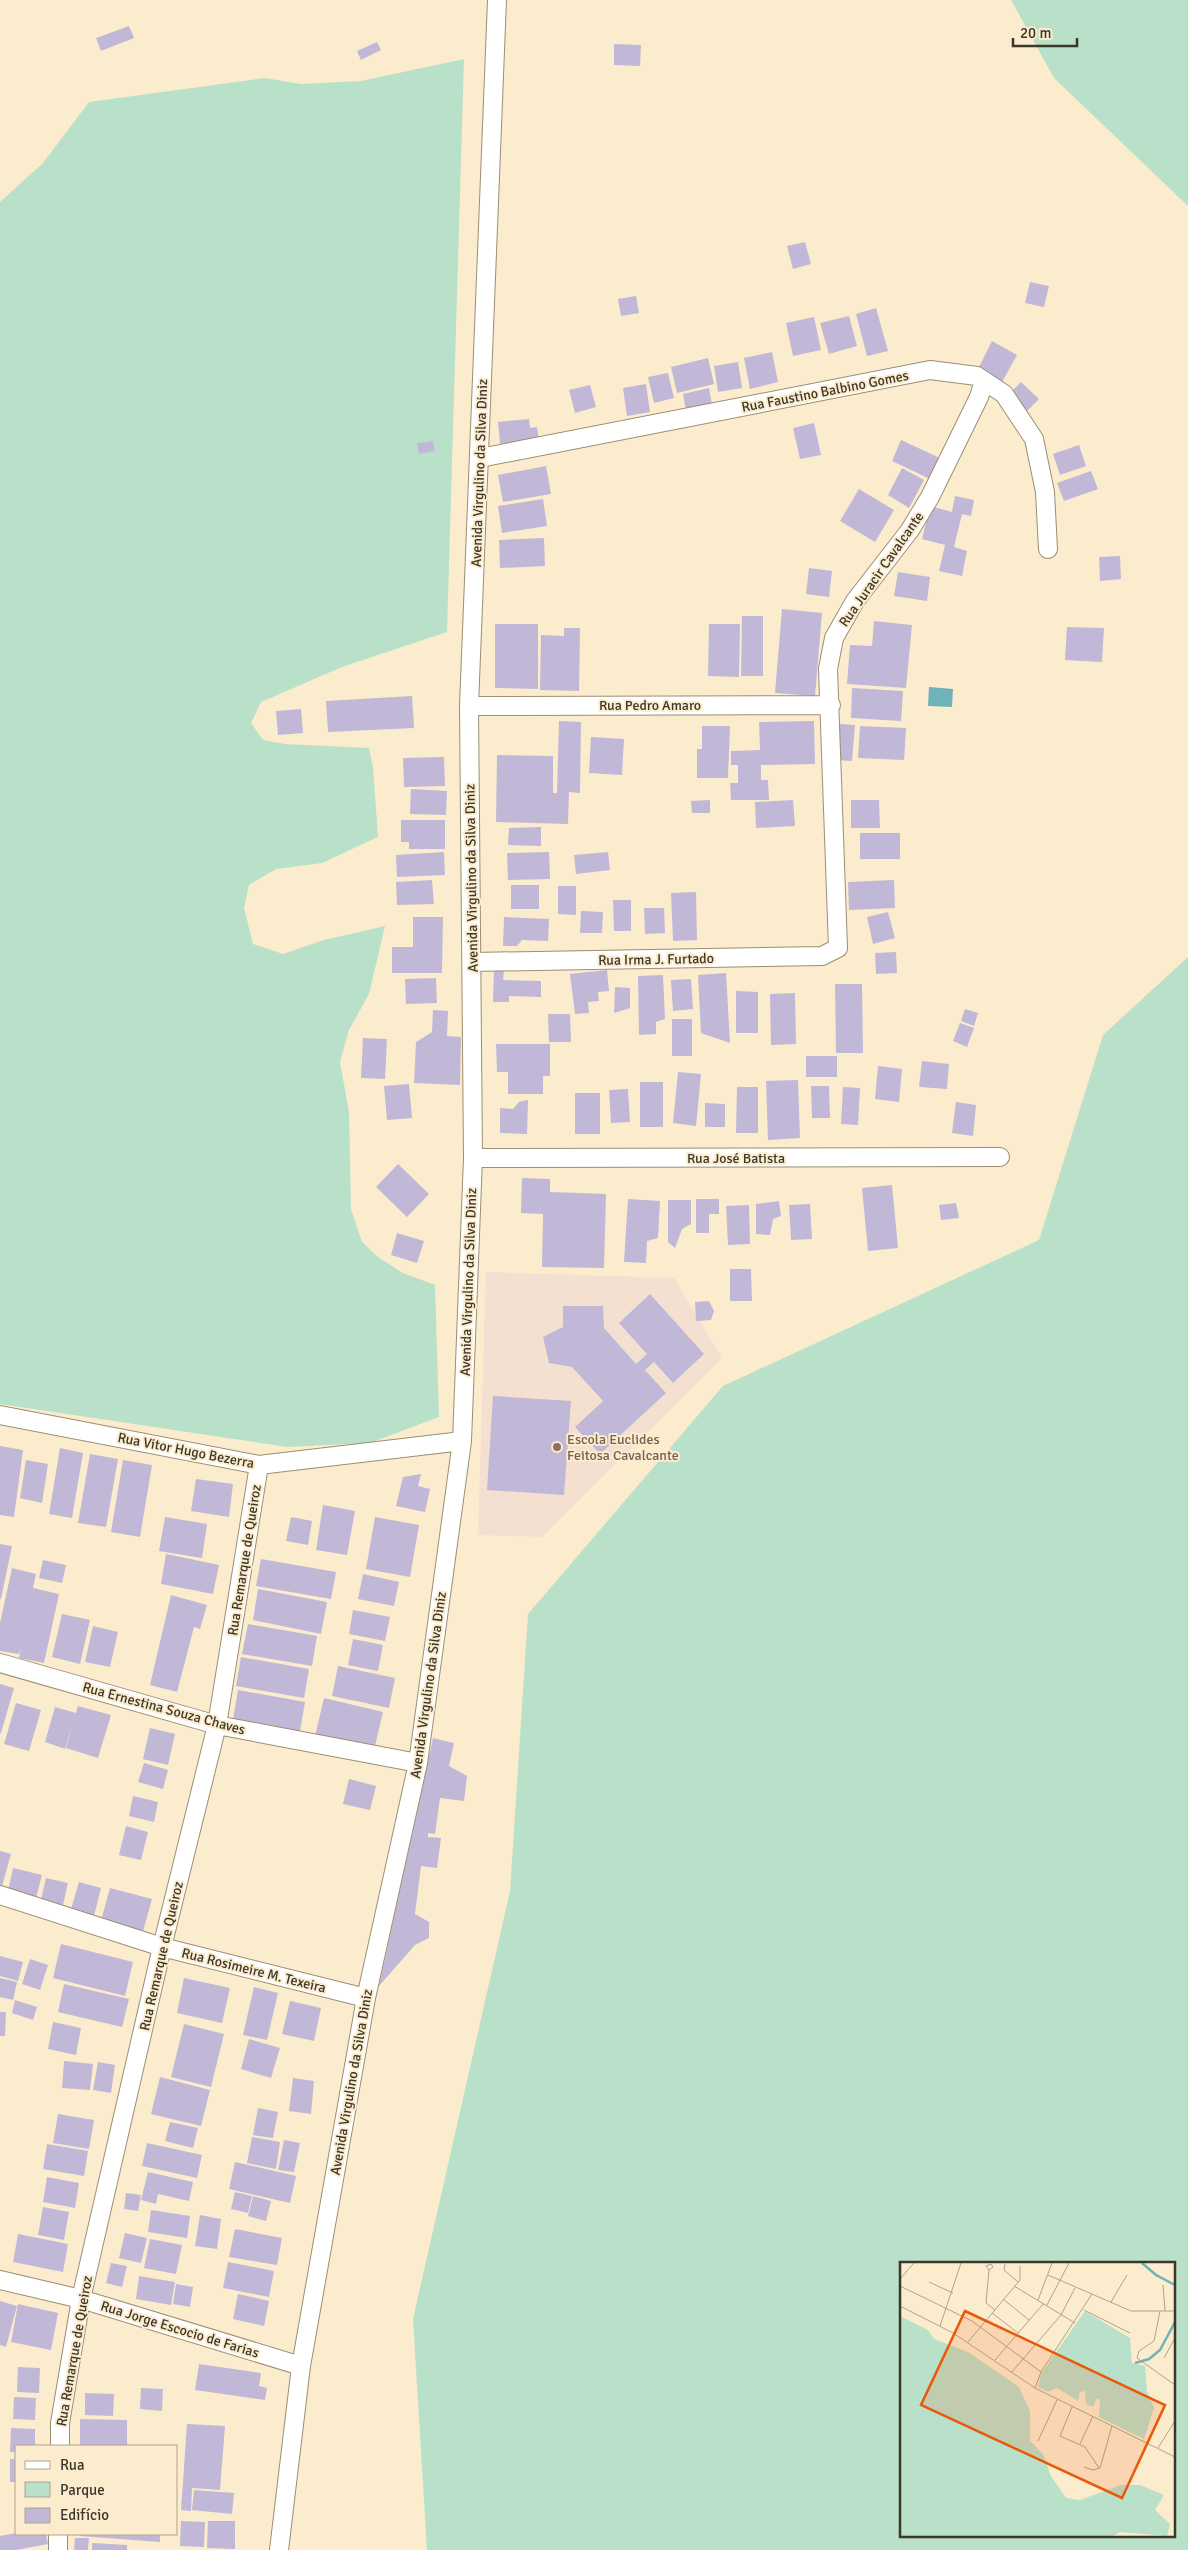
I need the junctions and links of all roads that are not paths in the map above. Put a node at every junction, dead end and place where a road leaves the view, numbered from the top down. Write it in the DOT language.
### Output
graph roads {
  1 [pos="497,0"];
  2 [pos="984,381"];
  3 [pos="480,458"];
  4 [pos="1048,549"];
  5 [pos="831,705"];
  6 [pos="469,706"];
  7 [pos="838,948"];
  8 [pos="472,962"];
  9 [pos="1000,1157"];
  10 [pos="473,1158"];
  11 [pos="0,1415"];
  12 [pos="462,1441"];
  13 [pos="259,1464"];
  14 [pos="0,1663"];
  15 [pos="217,1725"];
  16 [pos="418,1763"];
  17 [pos="0,1896"];
  18 [pos="162,1947"];
  19 [pos="366,1998"];
  20 [pos="0,2280"];
  21 [pos="81,2299"];
  22 [pos="301,2366"];
  23 [pos="60,2445"];
  24 [pos="58,2535"];
  25 [pos="58,2550"];
  26 [pos="279,2550"];
  1 -- 3 [label="street, Avenida Virgulino da Silva Diniz"];
  2 -- 3 [label="street, Rua Faustino Balbino Gomes"];
  2 -- 4 [label="street, Rua Faustino Balbino Gomes"];
  2 -- 5 [label="street, Rua Juracir Cavalcante"];
  3 -- 6 [label="street, Avenida Virgulino da Silva Diniz"];
  5 -- 6 [label="street, Rua Pedro Amaro"];
  5 -- 7 [label="street, Rua Juracir Cavalcante"];
  6 -- 8 [label="street, Avenida Virgulino da Silva Diniz"];
  7 -- 8 [label="street, Rua Irma J. Furtado"];
  8 -- 10 [label="street, Avenida Virgulino da Silva Diniz"];
  9 -- 10 [label="street, Rua José Batista"];
  10 -- 12 [label="street, Avenida Virgulino da Silva Diniz"];
  11 -- 13 [label="street, Rua Vitor Hugo Bezerra"];
  12 -- 13 [label="street, Rua Vitor Hugo Bezerra"];
  12 -- 16 [label="street, Avenida Virgulino da Silva Diniz"];
  13 -- 15 [label="street, Rua Remarque de Queiroz"];
  14 -- 15 [label="street, Rua Ernestina Souza Chaves"];
  15 -- 16 [label="street, Rua Ernestina Souza Chaves"];
  15 -- 18 [label="street, Rua Remarque de Queiroz"];
  16 -- 19 [label="street, Avenida Virgulino da Silva Diniz"];
  17 -- 18 [label="street, Rua Rosimeire M. Texeira"];
  18 -- 19 [label="street, Rua Rosimeire M. Texeira"];
  18 -- 21 [label="street, Rua Remarque de Queiroz"];
  19 -- 22 [label="street, Avenida Virgulino da Silva Diniz"];
  20 -- 21 [label="street, Rua Jorge Escocio de Farias"];
  21 -- 22 [label="street, Rua Jorge Escocio de Farias"];
  21 -- 23 [label="street, Rua Remarque de Queiroz"];
  22 -- 26 [label="street, Avenida Virgulino da Silva Diniz"];
  24 -- 25 [label="street"];
}
